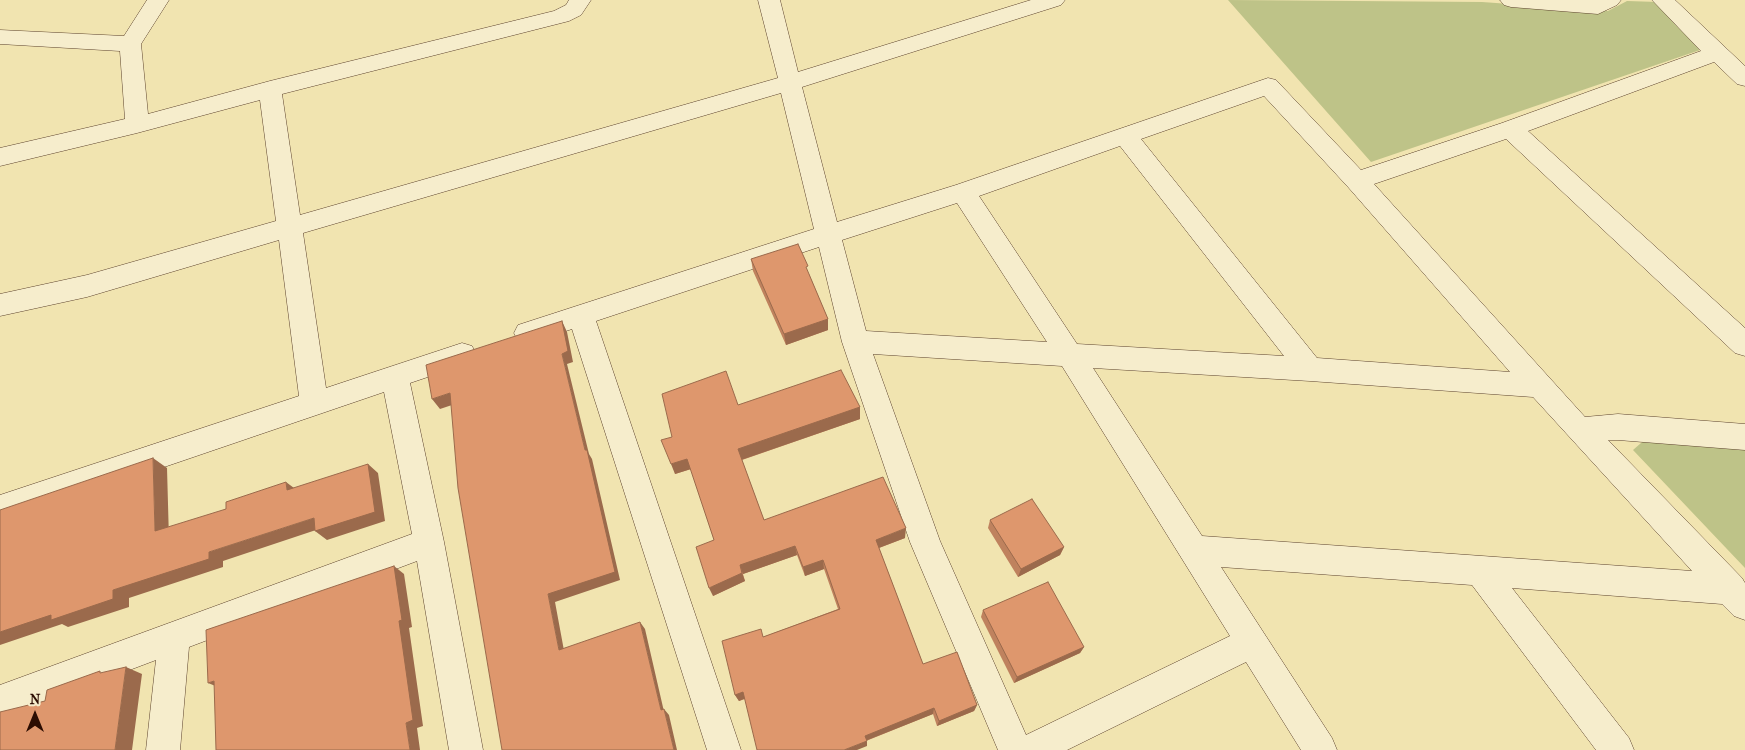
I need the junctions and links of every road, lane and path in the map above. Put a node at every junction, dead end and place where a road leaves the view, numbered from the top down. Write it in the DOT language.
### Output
graph roads {
  1 [pos="158,0"];
  2 [pos="580,0"];
  3 [pos="769,0"];
  4 [pos="1511,0"];
  5 [pos="1610,0"];
  6 [pos="1664,0"];
  7 [pos="1046,1"];
  8 [pos="0,37"];
  9 [pos="130,44"];
  10 [pos="1717,53"];
  11 [pos="1745,78"];
  12 [pos="789,83"];
  13 [pos="270,89"];
  14 [pos="137,124"];
  15 [pos="1510,129"];
  16 [pos="1126,137"];
  17 [pos="0,157"];
  18 [pos="1357,181"];
  19 [pos="963,192"];
  20 [pos="288,227"];
  21 [pos="829,234"];
  22 [pos="0,305"];
  23 [pos="581,315"];
  24 [pos="855,342"];
  25 [pos="1745,345"];
  26 [pos="1070,355"];
  27 [pos="1310,369"];
  28 [pos="395,376"];
  29 [pos="1540,386"];
  30 [pos="314,402"];
  31 [pos="1579,430"];
  32 [pos="1745,437"];
  33 [pos="0,509"];
  34 [pos="429,542"];
  35 [pos="1193,550"];
  36 [pos="1479,570"];
  37 [pos="1738,597"];
  38 [pos="174,637"];
  39 [pos="1252,642"];
  40 [pos="0,702"];
  41 [pos="163,750"];
  42 [pos="466,750"];
  43 [pos="724,750"];
  44 [pos="1015,750"];
  45 [pos="1032,750"];
  46 [pos="1320,750"];
  47 [pos="1617,750"];
  1 -- 9 [label="street"];
  2 -- 13 [label="street"];
  3 -- 12 [label="street"];
  4 -- 5 [label="street"];
  6 -- 10 [label="street"];
  7 -- 12 [label="street"];
  8 -- 9 [label="street"];
  9 -- 14 [label="street"];
  10 -- 11 [label="street"];
  10 -- 15 [label="street"];
  12 -- 20 [label="street"];
  12 -- 21 [label="street"];
  13 -- 14 [label="street"];
  13 -- 20 [label="street"];
  14 -- 17 [label="street"];
  15 -- 18 [label="street"];
  15 -- 25 [label="street"];
  16 -- 18 [label="street"];
  16 -- 19 [label="street"];
  16 -- 27 [label="street"];
  18 -- 29 [label="street"];
  19 -- 21 [label="street"];
  19 -- 26 [label="street"];
  20 -- 22 [label="street"];
  20 -- 30 [label="street"];
  21 -- 23 [label="street"];
  21 -- 24 [label="street"];
  23 -- 28 [label="street"];
  23 -- 43 [label="street"];
  24 -- 26 [label="street"];
  24 -- 44 [label="street"];
  26 -- 27 [label="street"];
  26 -- 35 [label="street"];
  27 -- 29 [label="street"];
  28 -- 30 [label="street"];
  28 -- 34 [label="street"];
  29 -- 31 [label="street"];
  30 -- 33 [label="street"];
  31 -- 32 [label="street"];
  31 -- 37 [label="street"];
  34 -- 38 [label="street"];
  34 -- 42 [label="street"];
  35 -- 36 [label="street"];
  35 -- 39 [label="street"];
  36 -- 37 [label="street"];
  36 -- 47 [label="street"];
  38 -- 40 [label="street"];
  38 -- 41 [label="street"];
  39 -- 45 [label="street"];
  39 -- 46 [label="street"];
}
